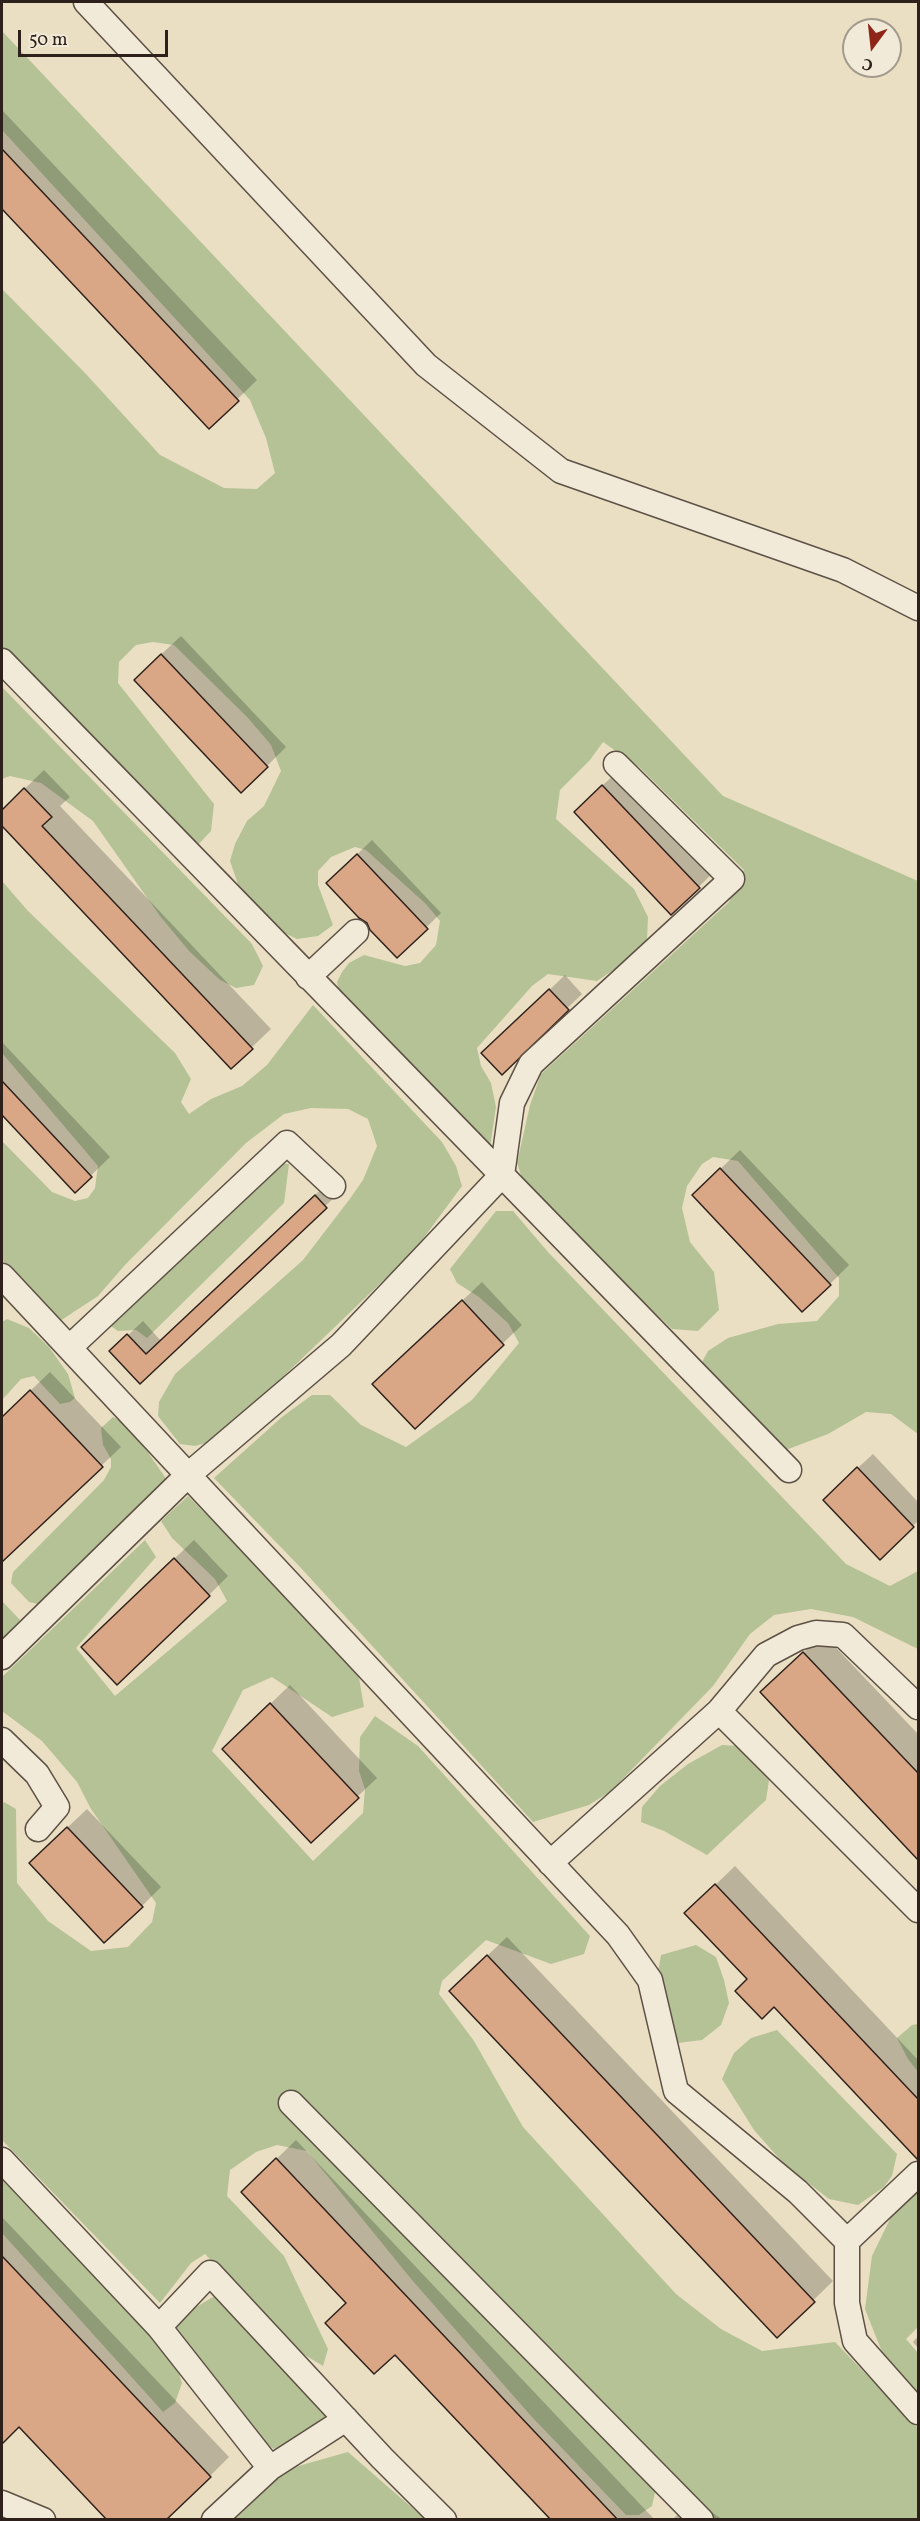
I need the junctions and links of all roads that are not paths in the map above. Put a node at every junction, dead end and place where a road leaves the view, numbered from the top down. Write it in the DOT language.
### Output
graph roads {
  1 [pos="86,2"];
  2 [pos="918,608"];
  3 [pos="2,661"];
  4 [pos="616,764"];
  5 [pos="356,932"];
  6 [pos="308,977"];
  7 [pos="502,1175"];
  8 [pos="333,1186"];
  9 [pos="2,1276"];
  10 [pos="70,1347"];
  11 [pos="789,1470"];
  12 [pos="187,1476"];
  13 [pos="2,1657"];
  14 [pos="918,1707"];
  15 [pos="719,1711"];
  16 [pos="2,1740"];
  17 [pos="38,1829"];
  18 [pos="550,1863"];
  19 [pos="918,1910"];
  20 [pos="291,2103"];
  21 [pos="2,2160"];
  22 [pos="918,2174"];
  23 [pos="847,2241"];
  24 [pos="159,2327"];
  25 [pos="918,2412"];
  26 [pos="346,2419"];
  27 [pos="270,2469"];
  28 [pos="2,2503"];
  29 [pos="43,2520"];
  30 [pos="214,2520"];
  31 [pos="444,2520"];
  32 [pos="701,2520"];
  1 -- 2 [label="lane"];
  3 -- 6 [label="lane"];
  4 -- 7 [label="lane"];
  5 -- 6 [label="lane"];
  6 -- 7 [label="lane"];
  7 -- 11 [label="lane"];
  7 -- 12 [label="lane"];
  8 -- 10 [label="lane"];
  9 -- 10 [label="lane"];
  10 -- 12 [label="lane"];
  12 -- 13 [label="lane"];
  12 -- 18 [label="lane"];
  14 -- 15 [label="lane"];
  15 -- 18 [label="lane"];
  15 -- 19 [label="lane"];
  16 -- 17 [label="lane"];
  18 -- 23 [label="lane"];
  20 -- 32 [label="lane"];
  21 -- 24 [label="lane"];
  22 -- 23 [label="lane"];
  23 -- 25 [label="lane"];
  24 -- 26 [label="lane"];
  24 -- 27 [label="lane"];
  26 -- 27 [label="lane"];
  26 -- 31 [label="lane"];
  27 -- 30 [label="lane"];
  28 -- 29 [label="lane"];
}
